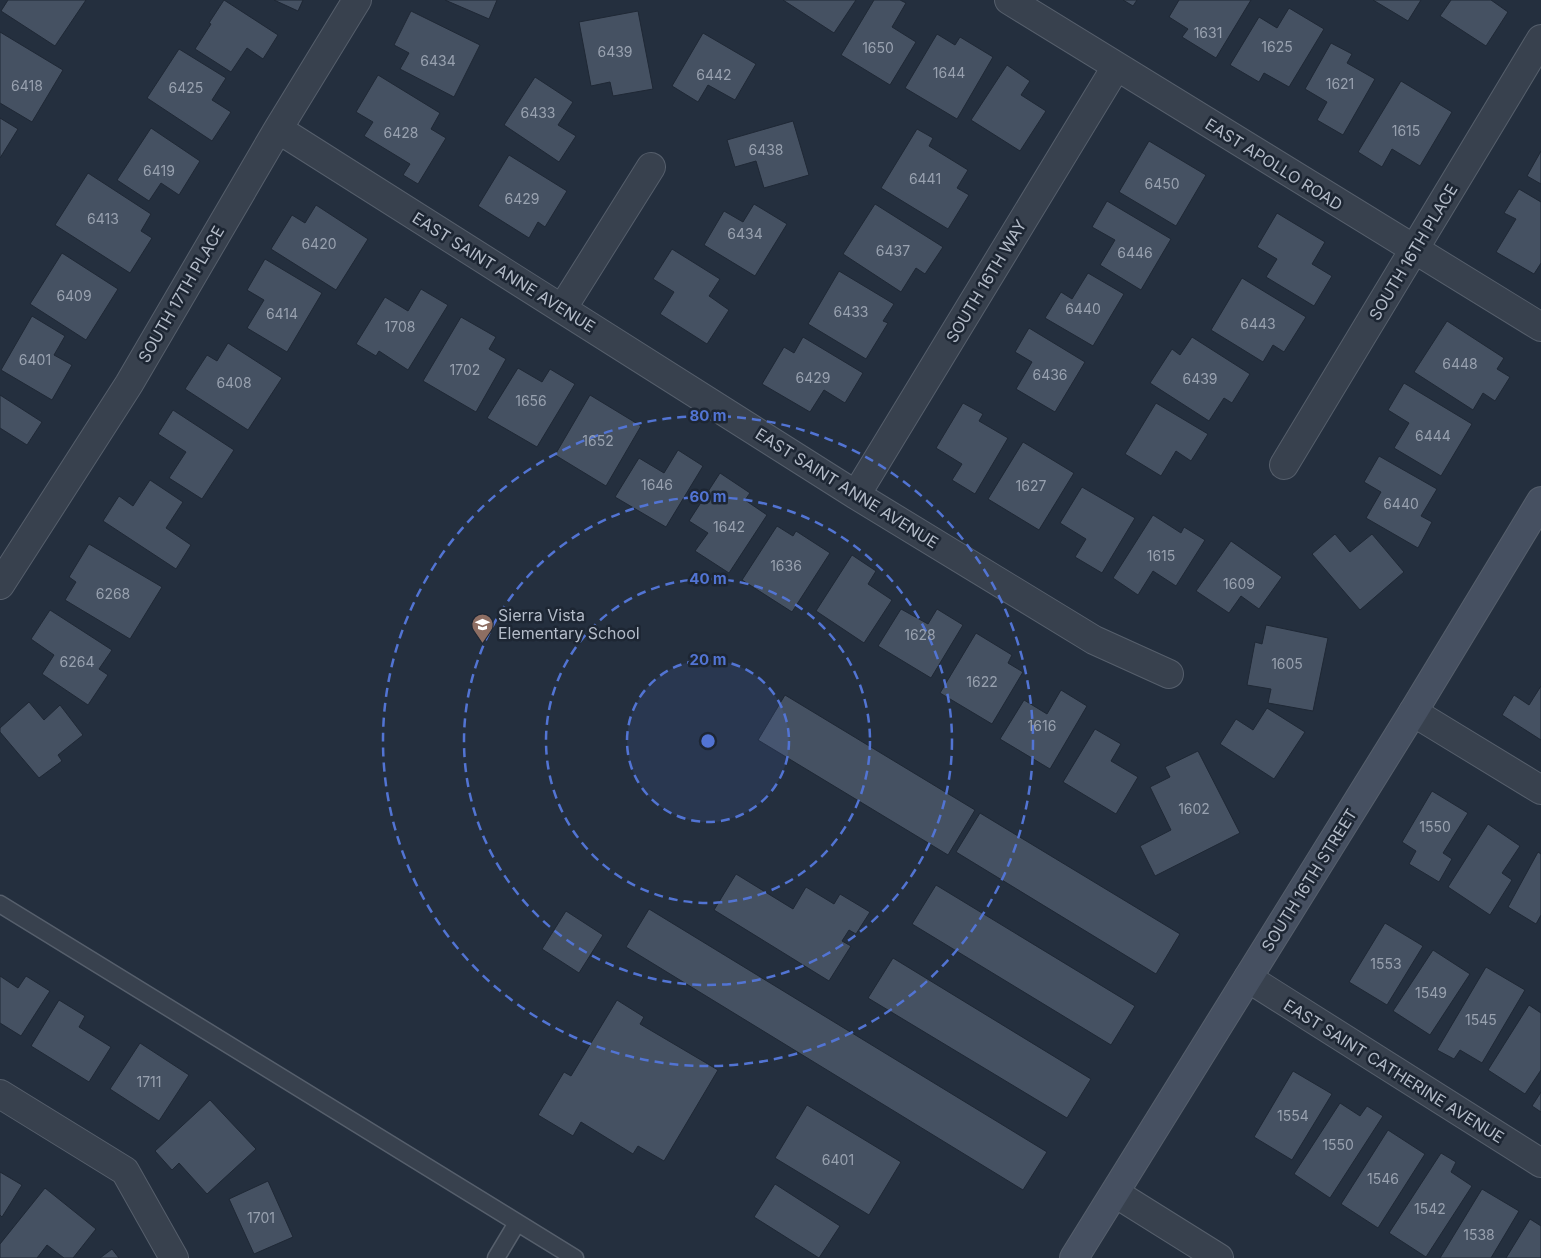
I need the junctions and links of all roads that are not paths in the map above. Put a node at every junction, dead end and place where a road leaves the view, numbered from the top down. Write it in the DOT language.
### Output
graph roads {
  1 [pos="357,0"];
  2 [pos="1009,0"];
  3 [pos="1541,39"];
  4 [pos="1116,67"];
  5 [pos="278,129"];
  6 [pos="651,166"];
  7 [pos="1414,250"];
  8 [pos="562,309"];
  9 [pos="1541,327"];
  10 [pos="1284,465"];
  11 [pos="856,495"];
  12 [pos="1541,501"];
  13 [pos="0,584"];
  14 [pos="1169,674"];
  15 [pos="1412,712"];
  16 [pos="1541,790"];
  17 [pos="0,904"];
  18 [pos="1248,978"];
  19 [pos="0,1094"];
  20 [pos="1541,1163"];
  21 [pos="1115,1193"];
  22 [pos="517,1223"];
  23 [pos="174,1258"];
  24 [pos="496,1258"];
  25 [pos="575,1258"];
  26 [pos="1074,1258"];
  27 [pos="1219,1258"];
  1 -- 5 [label="street, SOUTH 17TH PLACE"];
  2 -- 4 [label="street, EAST APOLLO ROAD"];
  3 -- 7 [label="street, SOUTH 16TH PLACE"];
  4 -- 7 [label="street, EAST APOLLO ROAD"];
  4 -- 11 [label="street, SOUTH 16TH WAY"];
  5 -- 8 [label="street, EAST SAINT ANNE AVENUE"];
  5 -- 13 [label="street, SOUTH 17TH PLACE"];
  6 -- 8 [label="street"];
  7 -- 9 [label="street, EAST APOLLO ROAD"];
  7 -- 10 [label="street, SOUTH 16TH PLACE"];
  8 -- 11 [label="street, EAST SAINT ANNE AVENUE"];
  11 -- 14 [label="street, EAST SAINT ANNE AVENUE"];
  12 -- 15 [label="main road, SOUTH 16TH STREET"];
  15 -- 16 [label="street"];
  15 -- 18 [label="main road, SOUTH 16TH STREET"];
  17 -- 22 [label="lane"];
  18 -- 20 [label="street, EAST SAINT CATHERINE AVENUE"];
  18 -- 21 [label="main road, SOUTH 16TH STREET"];
  19 -- 23 [label="street"];
  21 -- 26 [label="main road, SOUTH 16TH STREET"];
  21 -- 27 [label="street"];
  22 -- 24 [label="lane"];
  22 -- 25 [label="lane"];
}
